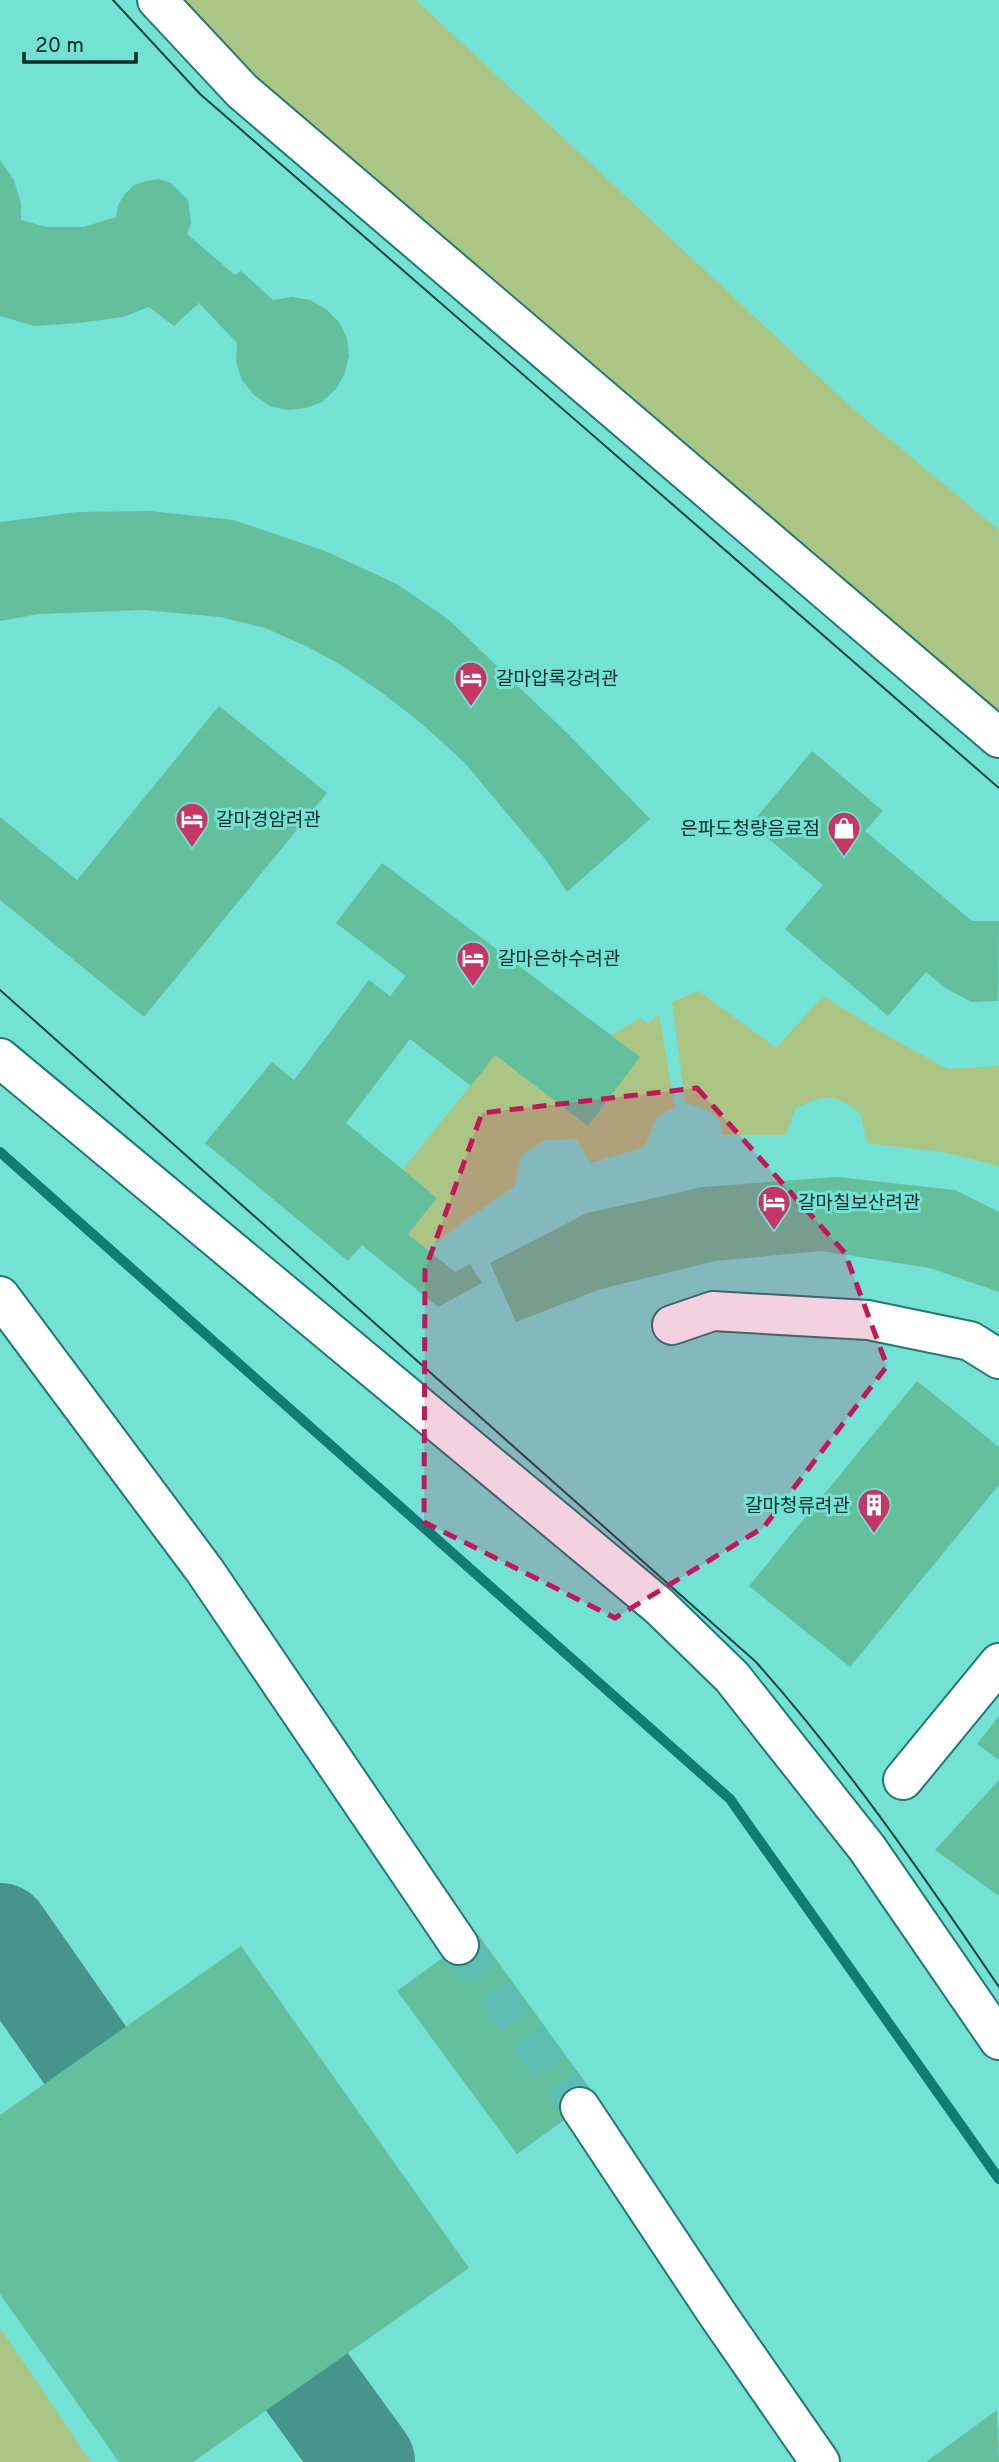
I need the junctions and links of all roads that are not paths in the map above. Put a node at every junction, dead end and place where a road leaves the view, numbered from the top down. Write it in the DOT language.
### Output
graph roads {
  1 [pos="157,0"];
  2 [pos="999,738"];
  3 [pos="0,1058"];
  4 [pos="0,1296"];
  5 [pos="672,1325"];
  6 [pos="999,1359"];
  7 [pos="999,1663"];
  8 [pos="903,1780"];
  9 [pos="459,1945"];
  10 [pos="999,2040"];
  11 [pos="580,2107"];
  12 [pos="820,2462"];
  1 -- 2 [label="street"];
  3 -- 10 [label="street"];
  4 -- 9 [label="street"];
  5 -- 6 [label="street"];
  7 -- 8 [label="street"];
  11 -- 12 [label="street"];
}
